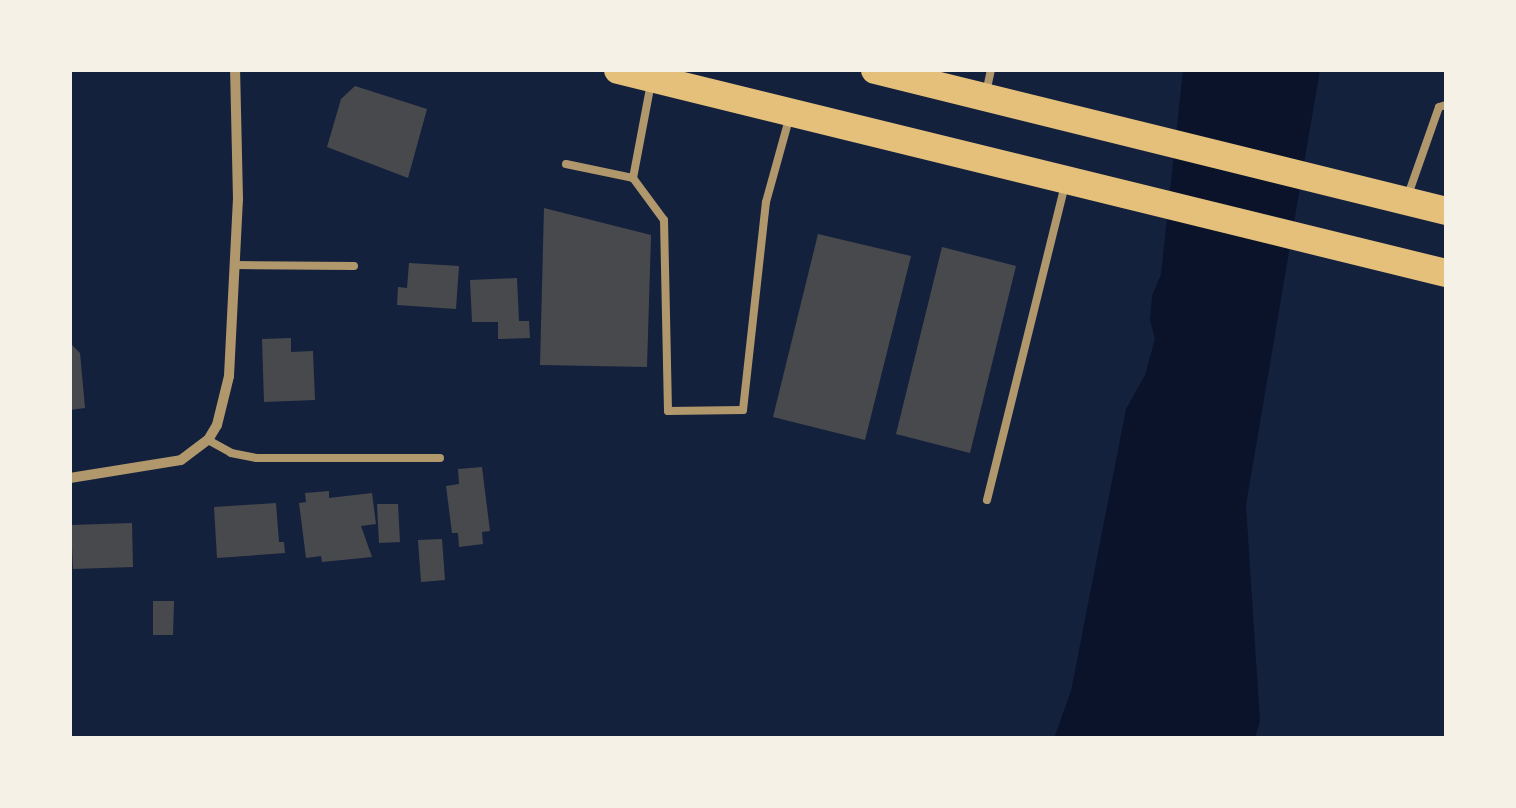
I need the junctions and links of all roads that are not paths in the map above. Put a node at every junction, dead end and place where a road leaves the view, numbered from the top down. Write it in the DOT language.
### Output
graph roads {
  1 [pos="235,70"];
  2 [pos="618,70"];
  3 [pos="876,70"];
  4 [pos="652,78"];
  5 [pos="988,84"];
  6 [pos="1446,105"];
  7 [pos="791,113"];
  8 [pos="566,164"];
  9 [pos="633,178"];
  10 [pos="1066,180"];
  11 [pos="1396,198"];
  12 [pos="1446,211"];
  13 [pos="234,265"];
  14 [pos="354,266"];
  15 [pos="1446,273"];
  16 [pos="208,440"];
  17 [pos="440,458"];
  18 [pos="70,478"];
  19 [pos="987,500"];
  1 -- 13 [label="street"];
  2 -- 4 [label="highway"];
  3 -- 5 [label="highway"];
  4 -- 7 [label="highway"];
  4 -- 9 [label="lane"];
  5 -- 11 [label="highway"];
  6 -- 11 [label="lane"];
  7 -- 9 [label="lane"];
  7 -- 10 [label="highway"];
  8 -- 9 [label="lane"];
  10 -- 15 [label="highway"];
  10 -- 19 [label="lane"];
  11 -- 12 [label="highway"];
  13 -- 14 [label="lane"];
  13 -- 16 [label="street"];
  16 -- 17 [label="lane"];
  16 -- 18 [label="street"];
}
